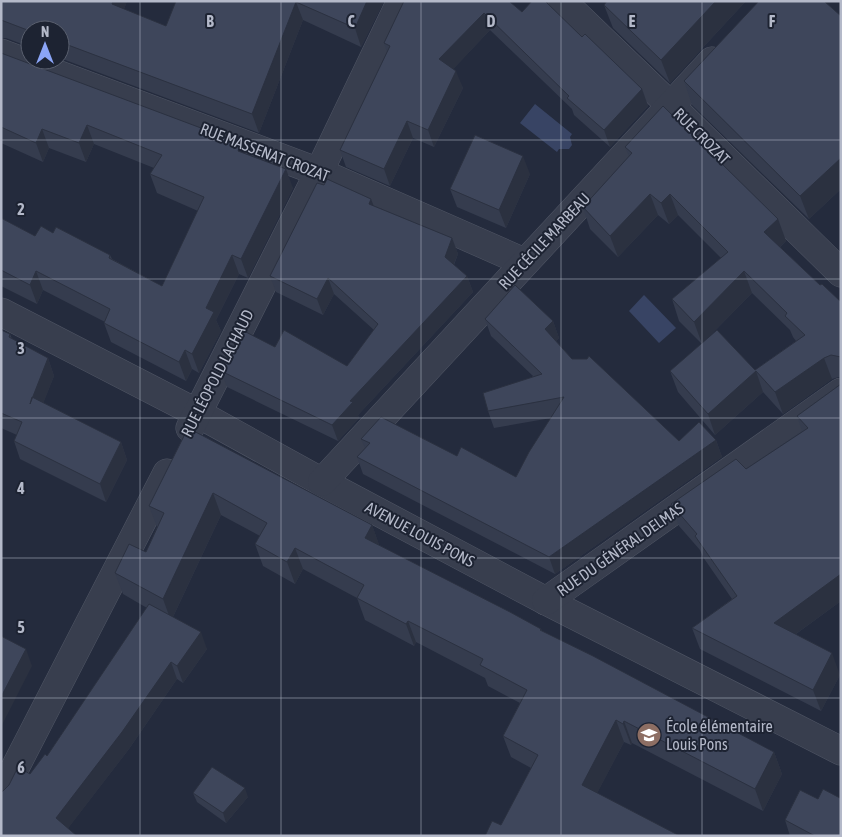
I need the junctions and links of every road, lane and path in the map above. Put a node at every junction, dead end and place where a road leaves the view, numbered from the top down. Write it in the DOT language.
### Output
graph roads {
  1 [pos="401,1"];
  2 [pos="562,1"];
  3 [pos="729,43"];
  4 [pos="1,53"];
  5 [pos="671,106"];
  6 [pos="319,172"];
  7 [pos="524,262"];
  8 [pos="840,272"];
  9 [pos="1,312"];
  10 [pos="841,392"];
  11 [pos="197,413"];
  12 [pos="322,482"];
  13 [pos="546,601"];
  14 [pos="841,751"];
  15 [pos="1,795"];
  1 -- 6 [label="street, RUE LÉOPOLD LACHAUD"];
  2 -- 5 [label="street, RUE CROZAT"];
  3 -- 5 [label="street, RUE CÉCILE MARBEAU"];
  4 -- 6 [label="street, RUE MASSENAT CROZAT"];
  5 -- 7 [label="street, RUE CÉCILE MARBEAU"];
  5 -- 8 [label="street, RUE CROZAT"];
  6 -- 7 [label="street, RUE MASSENAT CROZAT"];
  6 -- 11 [label="street, RUE LÉOPOLD LACHAUD"];
  7 -- 12 [label="street, RUE CÉCILE MARBEAU"];
  9 -- 11 [label="street, AVENUE LOUIS PONS"];
  10 -- 13 [label="street, RUE DU GÉNÉRAL DELMAS"];
  11 -- 12 [label="street, AVENUE LOUIS PONS"];
  11 -- 15 [label="street, RUE LÉOPOLD LACHAUD"];
  12 -- 13 [label="street, AVENUE LOUIS PONS"];
  13 -- 14 [label="street, AVENUE LOUIS PONS"];
}
